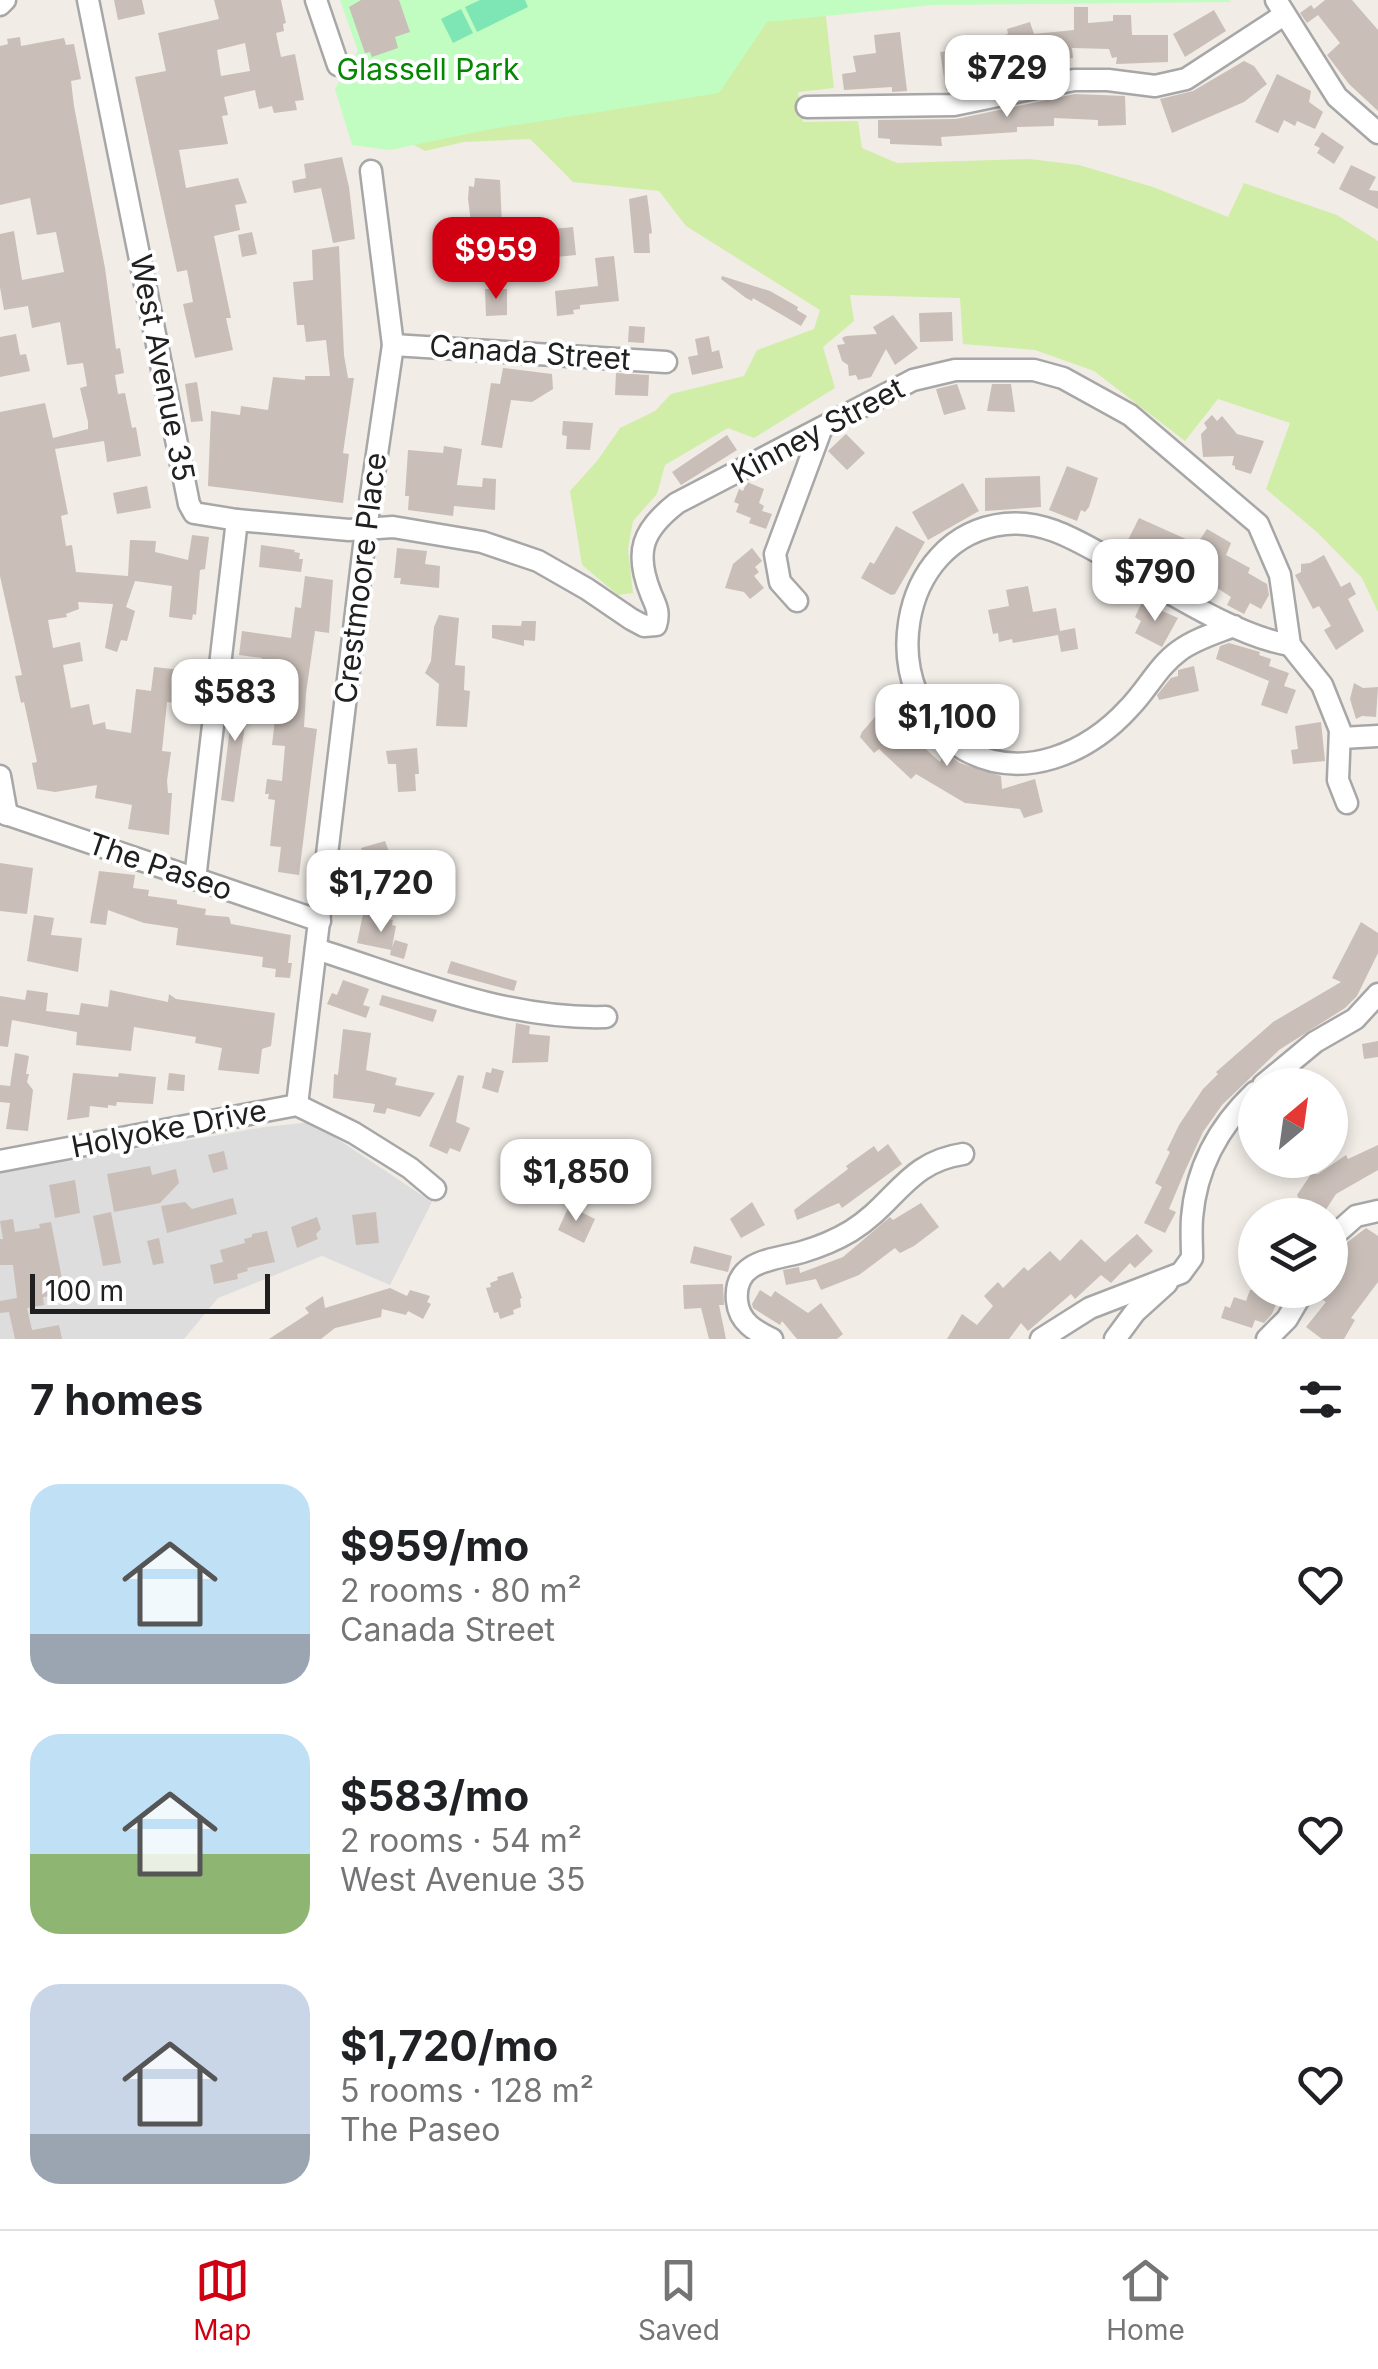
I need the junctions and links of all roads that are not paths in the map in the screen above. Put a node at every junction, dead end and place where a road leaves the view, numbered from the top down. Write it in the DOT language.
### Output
graph roads {
  1 [pos="88,0"];
  2 [pos="316,0"];
  3 [pos="1280,8"];
  4 [pos="338,65"];
  5 [pos="807,107"];
  6 [pos="1378,134"];
  7 [pos="371,172"];
  8 [pos="394,345"];
  9 [pos="666,362"];
  10 [pos="821,430"];
  11 [pos="237,520"];
  12 [pos="366,530"];
  13 [pos="797,601"];
  14 [pos="1234,626"];
  15 [pos="1290,645"];
  16 [pos="1378,736"];
  17 [pos="1341,738"];
  18 [pos="0,776"];
  19 [pos="1347,803"];
  20 [pos="4,814"];
  21 [pos="195,878"];
  22 [pos="320,921"];
  23 [pos="316,948"];
  24 [pos="1378,994"];
  25 [pos="606,1017"];
  26 [pos="1284,1068"];
  27 [pos="297,1105"];
  28 [pos="1238,1111"];
  29 [pos="963,1154"];
  30 [pos="0,1161"];
  31 [pos="435,1189"];
  32 [pos="1378,1211"];
  33 [pos="1348,1223"];
  34 [pos="1181,1273"];
  35 [pos="1293,1308"];
  36 [pos="772,1339"];
  37 [pos="1041,1339"];
  38 [pos="1115,1339"];
  39 [pos="1267,1339"];
  1 -- 11 [label="street, West Avenue 35"];
  2 -- 4 [label="street"];
  3 -- 5 [label="street"];
  3 -- 6 [label="street"];
  7 -- 8 [label="street, Crestmoore Place"];
  8 -- 9 [label="street, Canada Street"];
  8 -- 12 [label="street, Crestmoore Place"];
  10 -- 12 [label="street, Kinney Street"];
  10 -- 13 [label="street"];
  10 -- 15 [label="street, Kinney Street"];
  11 -- 12 [label="street, Kinney Street"];
  11 -- 21 [label="street"];
  12 -- 22 [label="street, Crestmoore Place"];
  14 -- 14 [label="street"];
  14 -- 15 [label="street"];
  15 -- 17 [label="street, Kinney Street"];
  16 -- 17 [label="street"];
  17 -- 19 [label="street"];
  18 -- 20 [label="street"];
  20 -- 21 [label="street, The Paseo"];
  21 -- 22 [label="street, The Paseo"];
  22 -- 23 [label="street, Crestmoore Place"];
  23 -- 25 [label="street"];
  23 -- 27 [label="street, Crestmoore Place"];
  24 -- 26 [label="street"];
  27 -- 30 [label="street, Holyoke Drive"];
  27 -- 31 [label="street, Holyoke Drive"];
  28 -- 34 [label="street"];
  29 -- 36 [label="street"];
  32 -- 33 [label="street"];
  34 -- 37 [label="street"];
  34 -- 38 [label="street"];
  35 -- 39 [label="street"];
}
